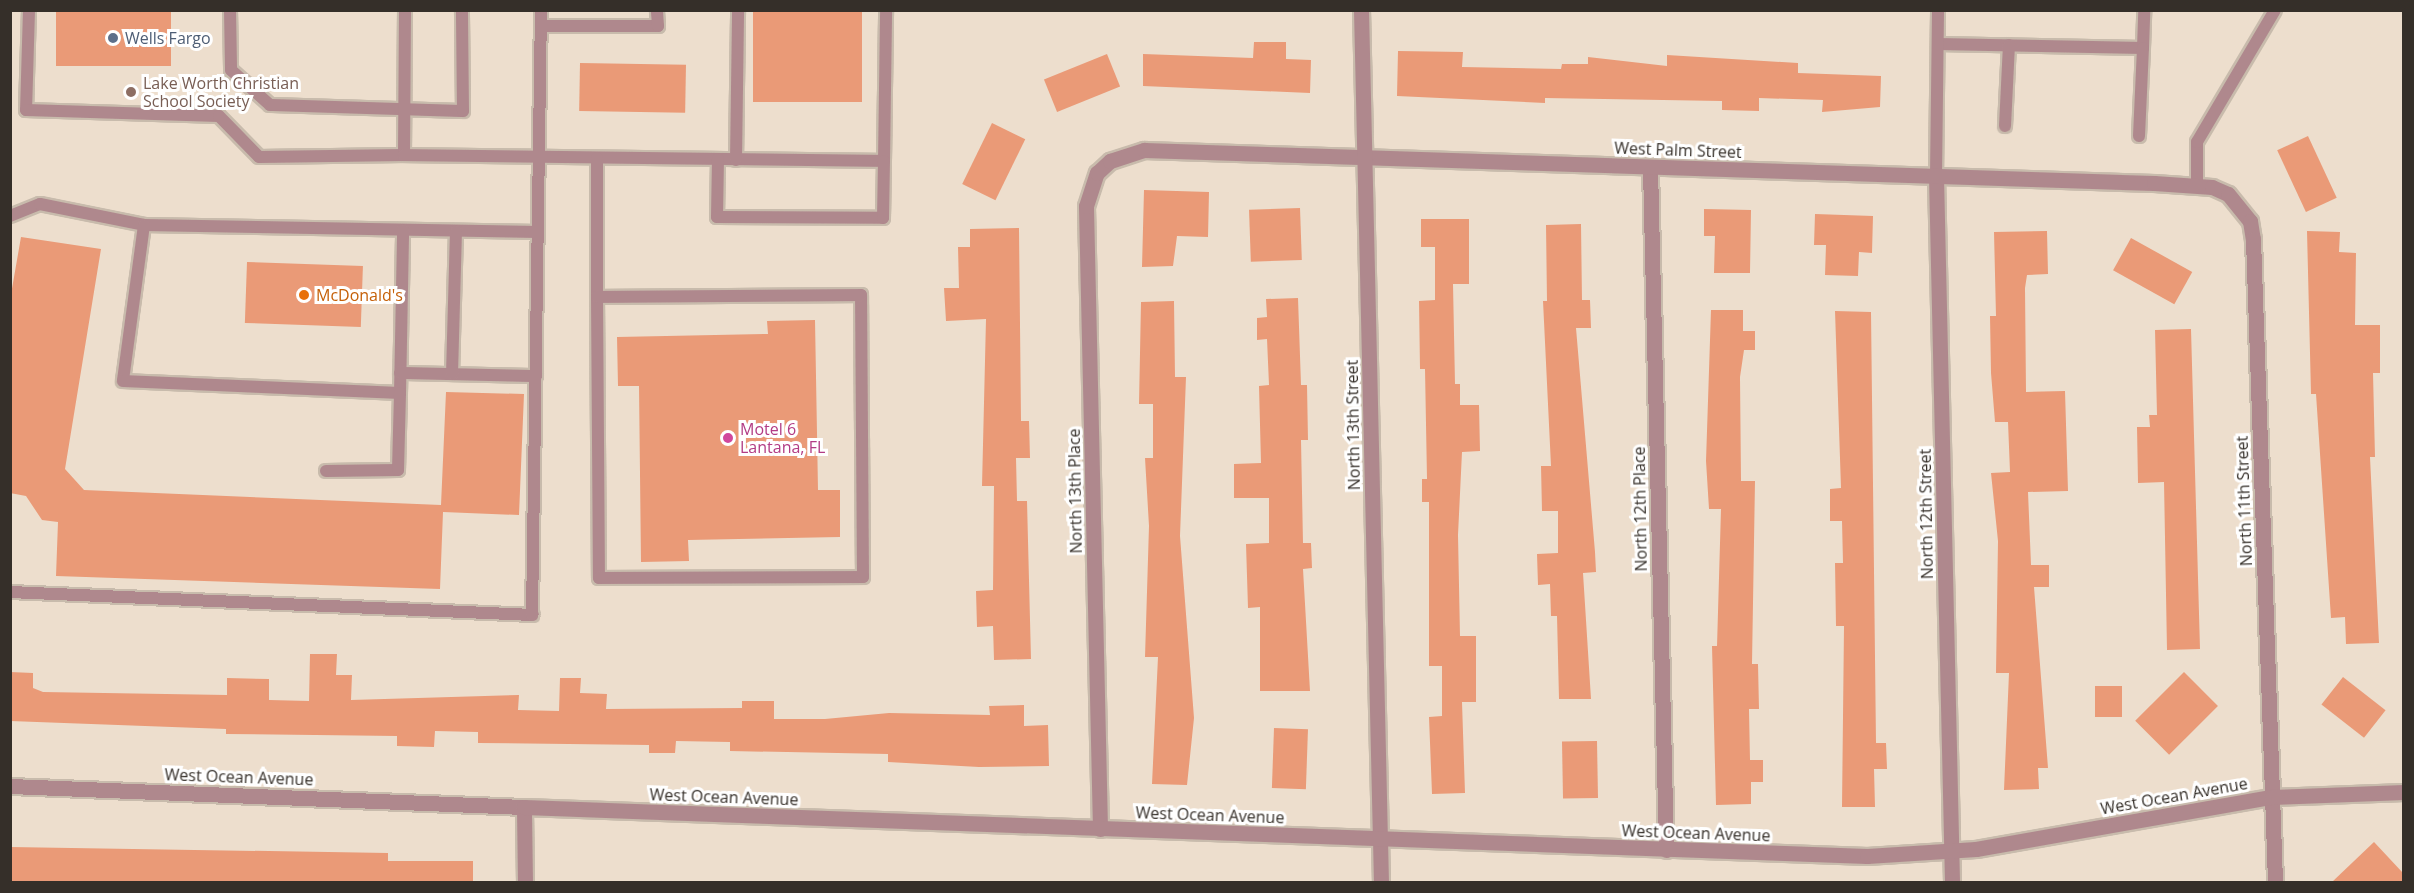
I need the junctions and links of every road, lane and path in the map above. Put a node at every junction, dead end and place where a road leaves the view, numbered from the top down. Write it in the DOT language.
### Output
graph roads {
  1 [pos="29,10"];
  2 [pos="230,10"];
  3 [pos="405,10"];
  4 [pos="462,10"];
  5 [pos="541,10"];
  6 [pos="657,10"];
  7 [pos="738,10"];
  8 [pos="886,10"];
  9 [pos="1361,10"];
  10 [pos="1938,10"];
  11 [pos="2144,10"];
  12 [pos="2275,10"];
  13 [pos="541,26"];
  14 [pos="1938,44"];
  15 [pos="2009,45"];
  16 [pos="2143,48"];
  17 [pos="405,110"];
  18 [pos="2005,126"];
  19 [pos="2139,136"];
  20 [pos="404,155"];
  21 [pos="539,158"];
  22 [pos="597,158"];
  23 [pos="1364,158"];
  24 [pos="718,159"];
  25 [pos="736,160"];
  26 [pos="1110,160"];
  27 [pos="884,161"];
  28 [pos="1650,167"];
  29 [pos="1936,176"];
  30 [pos="2197,186"];
  31 [pos="2241,206"];
  32 [pos="10,216"];
  33 [pos="144,225"];
  34 [pos="403,230"];
  35 [pos="456,231"];
  36 [pos="538,232"];
  37 [pos="597,297"];
  38 [pos="400,373"];
  39 [pos="452,374"];
  40 [pos="536,376"];
  41 [pos="400,393"];
  42 [pos="326,471"];
  43 [pos="10,591"];
  44 [pos="10,786"];
  45 [pos="2403,792"];
  46 [pos="2272,797"];
  47 [pos="524,807"];
  48 [pos="1100,829"];
  49 [pos="1380,839"];
  50 [pos="1666,850"];
  51 [pos="1952,852"];
  52 [pos="525,882"];
  53 [pos="1381,882"];
  54 [pos="1952,882"];
  55 [pos="2274,882"];
  1 -- 20 [label="lane"];
  2 -- 17 [label="lane"];
  3 -- 17 [label="lane"];
  4 -- 17 [label="lane"];
  5 -- 13 [label="lane"];
  6 -- 13 [label="lane"];
  7 -- 25 [label="lane"];
  8 -- 27 [label="lane"];
  9 -- 23 [label="street, North 13th Street"];
  10 -- 14 [label="lane"];
  11 -- 16 [label="lane"];
  12 -- 30 [label="lane"];
  13 -- 21 [label="lane"];
  14 -- 15 [label="lane"];
  14 -- 29 [label="lane"];
  15 -- 16 [label="lane"];
  15 -- 18 [label="lane"];
  16 -- 19 [label="lane"];
  17 -- 20 [label="lane"];
  20 -- 21 [label="lane"];
  21 -- 22 [label="lane"];
  21 -- 36 [label="lane"];
  22 -- 24 [label="lane"];
  22 -- 37 [label="lane"];
  23 -- 26 [label="street, West Palm Street"];
  23 -- 28 [label="street, West Palm Street"];
  23 -- 49 [label="street, North 13th Street"];
  24 -- 25 [label="lane"];
  24 -- 27 [label="lane"];
  25 -- 27 [label="lane"];
  26 -- 48 [label="street, North 13th Place"];
  28 -- 29 [label="street, West Palm Street"];
  28 -- 50 [label="street, North 12th Place"];
  29 -- 30 [label="street, West Palm Street"];
  29 -- 51 [label="street, North 12th Street"];
  30 -- 31 [label="street, West Palm Street"];
  31 -- 46 [label="street, North 11th Street"];
  32 -- 33 [label="lane"];
  33 -- 34 [label="lane"];
  33 -- 41 [label="lane"];
  34 -- 35 [label="lane"];
  34 -- 38 [label="lane"];
  35 -- 36 [label="lane"];
  35 -- 39 [label="lane"];
  36 -- 40 [label="lane"];
  37 -- 37 [label="lane"];
  38 -- 39 [label="lane"];
  38 -- 41 [label="lane"];
  39 -- 40 [label="lane"];
  40 -- 43 [label="lane"];
  41 -- 42 [label="lane"];
  44 -- 47 [label="street, West Ocean Avenue"];
  45 -- 46 [label="street, West Ocean Avenue"];
  46 -- 51 [label="street, West Ocean Avenue"];
  46 -- 55 [label="street, North 11th Street"];
  47 -- 48 [label="street, West Ocean Avenue"];
  47 -- 52 [label="street"];
  48 -- 49 [label="street, West Ocean Avenue"];
  49 -- 50 [label="street, West Ocean Avenue"];
  49 -- 53 [label="street, North 13th Street"];
  50 -- 51 [label="street, West Ocean Avenue"];
  51 -- 54 [label="street, North 12th Street"];
}
